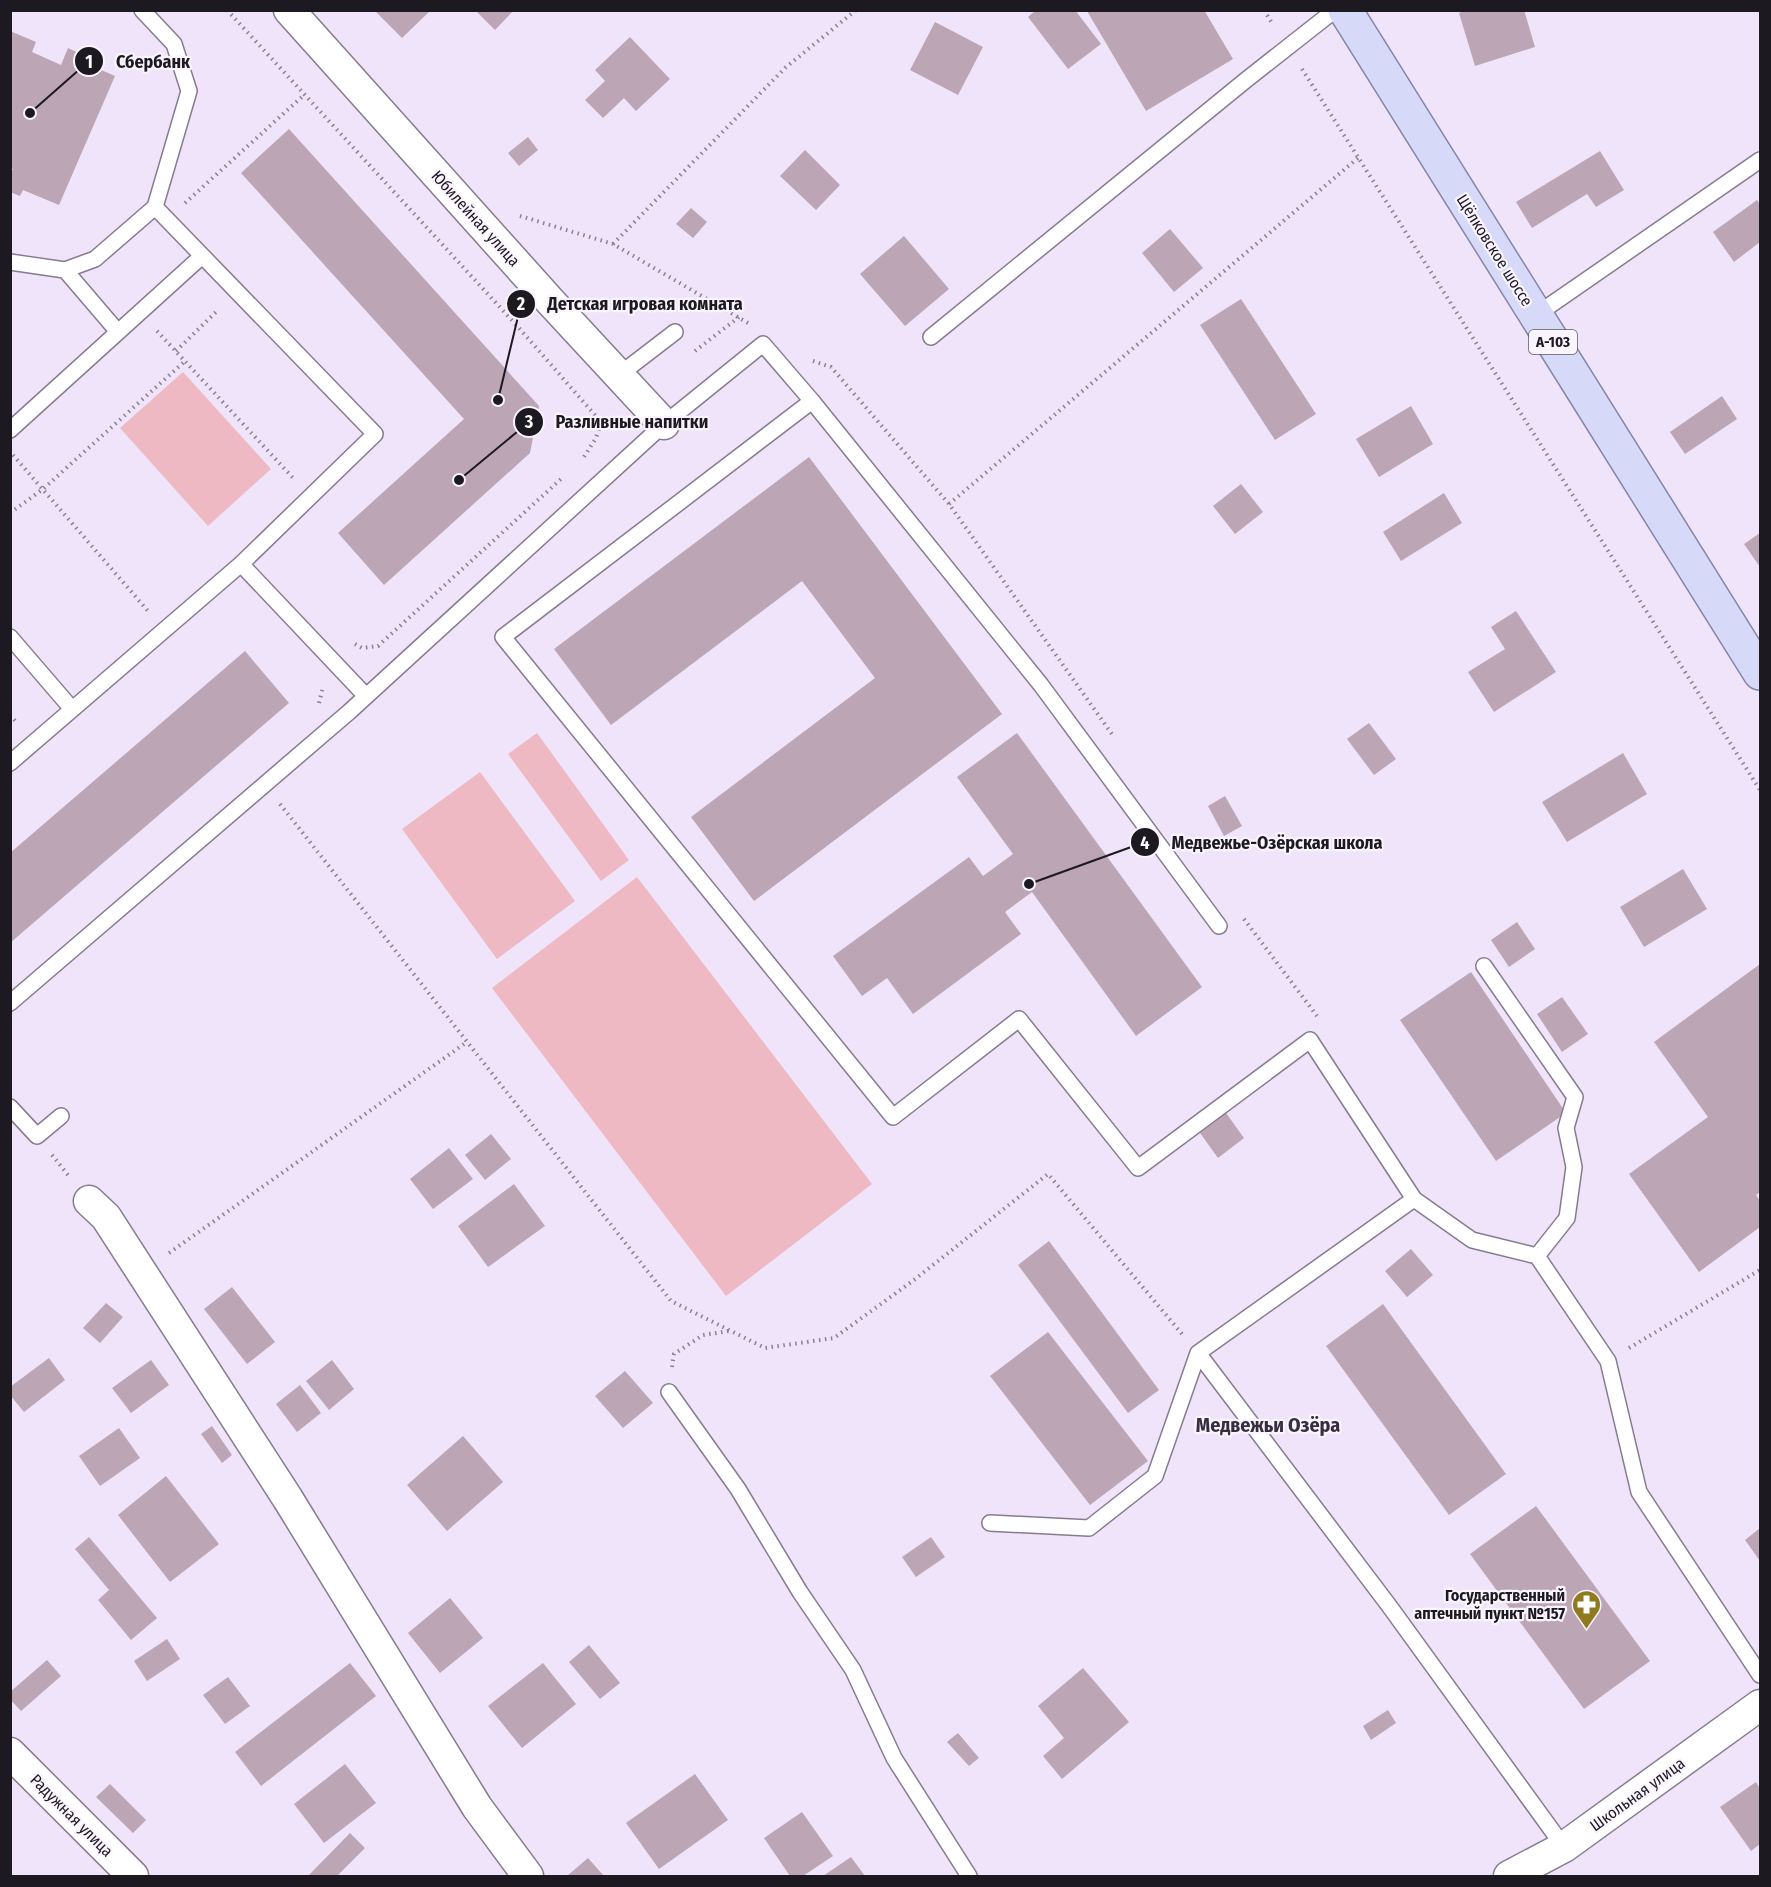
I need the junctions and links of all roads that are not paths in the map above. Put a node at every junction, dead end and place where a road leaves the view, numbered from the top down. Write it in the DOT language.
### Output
graph roads {
  1 [pos="142,10"];
  2 [pos="289,10"];
  3 [pos="1335,10"];
  4 [pos="1345,10"];
  5 [pos="1761,160"];
  6 [pos="155,207"];
  7 [pos="202,256"];
  8 [pos="10,262"];
  9 [pos="66,270"];
  10 [pos="1536,315"];
  11 [pos="118,332"];
  12 [pos="675,332"];
  13 [pos="932,337"];
  14 [pos="619,375"];
  15 [pos="812,401"];
  16 [pos="664,424"];
  17 [pos="10,430"];
  18 [pos="240,564"];
  19 [pos="10,637"];
  20 [pos="1761,673"];
  21 [pos="365,695"];
  22 [pos="72,709"];
  23 [pos="10,763"];
  24 [pos="1219,926"];
  25 [pos="1484,966"];
  26 [pos="10,1003"];
  27 [pos="10,1107"];
  28 [pos="61,1116"];
  29 [pos="1414,1199"];
  30 [pos="89,1201"];
  31 [pos="1537,1256"];
  32 [pos="1198,1353"];
  33 [pos="669,1392"];
  34 [pos="990,1523"];
  35 [pos="1761,1675"];
  36 [pos="1761,1705"];
  37 [pos="10,1752"];
  38 [pos="1564,1847"];
  39 [pos="133,1876"];
  40 [pos="528,1876"];
  41 [pos="969,1876"];
  42 [pos="1509,1876"];
  43 [pos="1562,1876"];
  1 -- 6 [label="lane"];
  2 -- 14 [label="street, Юбилейная улица"];
  3 -- 13 [label="lane"];
  4 -- 10 [label="main road, Щёлковское шоссе / А-103"];
  5 -- 10 [label="lane"];
  6 -- 7 [label="lane"];
  6 -- 9 [label="lane"];
  7 -- 11 [label="lane"];
  7 -- 18 [label="lane"];
  8 -- 9 [label="lane"];
  9 -- 11 [label="lane"];
  10 -- 20 [label="main road, Щёлковское шоссе / А-103"];
  11 -- 17 [label="lane"];
  12 -- 14 [label="lane"];
  14 -- 16 [label="street, Юбилейная улица"];
  15 -- 16 [label="lane"];
  15 -- 24 [label="lane"];
  15 -- 29 [label="lane"];
  16 -- 21 [label="lane"];
  18 -- 21 [label="lane"];
  18 -- 22 [label="lane"];
  19 -- 22 [label="lane"];
  21 -- 26 [label="lane"];
  22 -- 23 [label="lane"];
  25 -- 31 [label="lane"];
  27 -- 28 [label="lane"];
  29 -- 31 [label="lane"];
  29 -- 32 [label="lane"];
  30 -- 40 [label="street"];
  31 -- 35 [label="lane"];
  32 -- 34 [label="lane"];
  32 -- 38 [label="lane"];
  33 -- 41 [label="lane"];
  36 -- 38 [label="street, Школьная улица"];
  37 -- 39 [label="street, Радужная улица"];
  38 -- 42 [label="street, Школьная улица"];
  38 -- 43 [label="street"];
}
